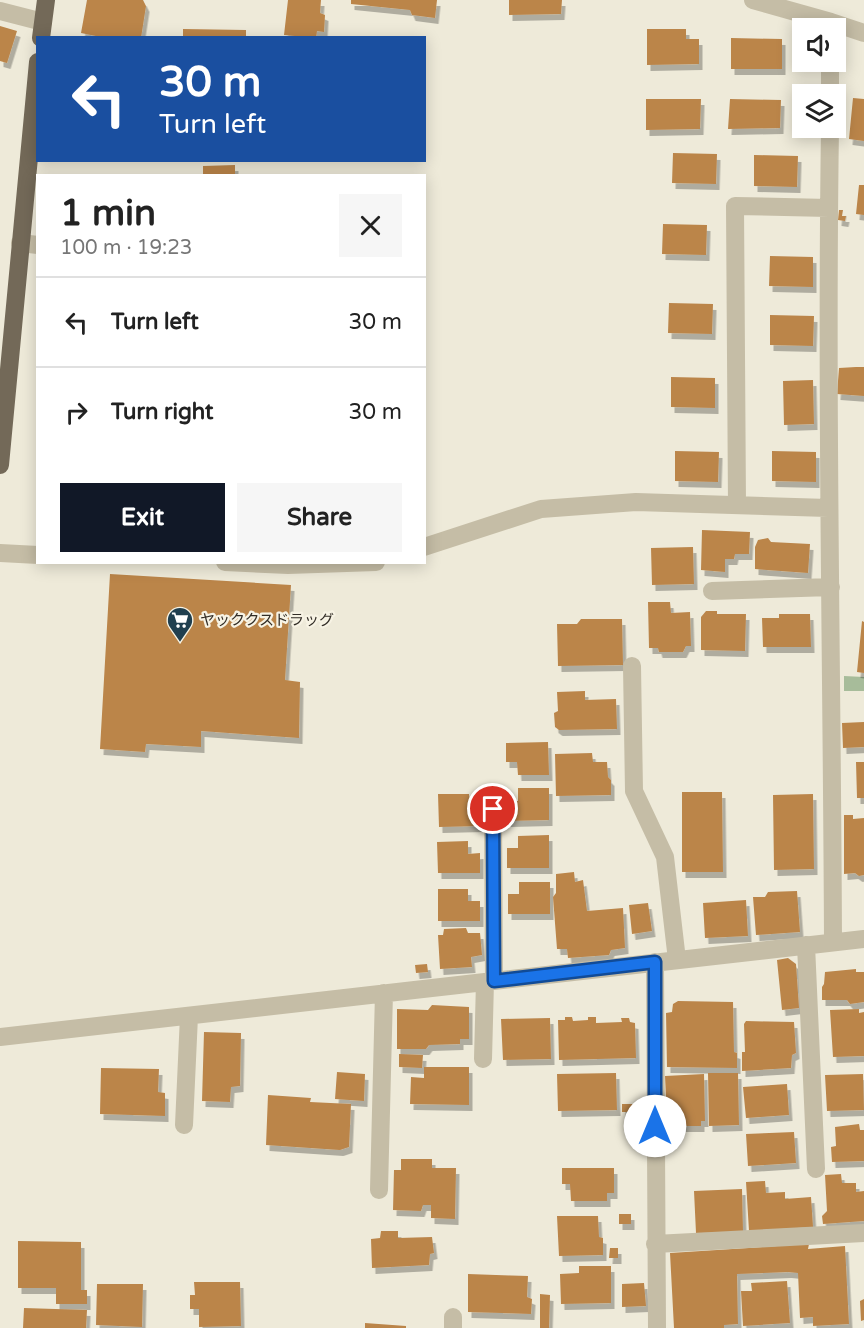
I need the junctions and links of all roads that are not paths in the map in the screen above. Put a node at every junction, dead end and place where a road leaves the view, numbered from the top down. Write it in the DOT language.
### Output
graph roads {
  1 [pos="46,0"];
  2 [pos="753,0"];
  3 [pos="0,11"];
  4 [pos="809,18"];
  5 [pos="846,29"];
  6 [pos="42,30"];
  7 [pos="864,33"];
  8 [pos="36,102"];
  9 [pos="830,138"];
  10 [pos="828,208"];
  11 [pos="29,244"];
  12 [pos="4,377"];
  13 [pos="0,465"];
  14 [pos="737,505"];
  15 [pos="828,508"];
  16 [pos="426,546"];
  17 [pos="0,553"];
  18 [pos="36,555"];
  19 [pos="267,564"];
  20 [pos="317,564"];
  21 [pos="831,587"];
  22 [pos="712,591"];
  23 [pos="632,666"];
  24 [pos="493,809"];
  25 [pos="864,939"];
  26 [pos="833,942"];
  27 [pos="806,945"];
  28 [pos="677,960"];
  29 [pos="655,962"];
  30 [pos="490,981"];
  31 [pos="384,993"];
  32 [pos="189,1016"];
  33 [pos="0,1037"];
  34 [pos="483,1059"];
  35 [pos="184,1125"];
  36 [pos="816,1169"];
  37 [pos="380,1190"];
  38 [pos="864,1233"];
  39 [pos="655,1244"];
  40 [pos="657,1328"];
  1 -- 6 [label="main road"];
  2 -- 4 [label="street"];
  3 -- 6 [label="street"];
  5 -- 7 [label="street"];
  8 -- 11 [label="main road"];
  9 -- 10 [label="street"];
  10 -- 14 [label="street"];
  10 -- 15 [label="street"];
  11 -- 12 [label="main road"];
  12 -- 13 [label="main road"];
  14 -- 15 [label="street"];
  14 -- 16 [label="street"];
  15 -- 21 [label="street"];
  17 -- 18 [label="street"];
  19 -- 20 [label="street"];
  21 -- 22 [label="street"];
  21 -- 26 [label="street"];
  23 -- 28 [label="street"];
  24 -- 30 [label="street"];
  25 -- 26 [label="street"];
  26 -- 27 [label="street"];
  27 -- 28 [label="street"];
  27 -- 36 [label="street"];
  28 -- 29 [label="street"];
  29 -- 30 [label="street"];
  29 -- 39 [label="street"];
  30 -- 31 [label="street"];
  30 -- 34 [label="street"];
  31 -- 32 [label="street"];
  31 -- 37 [label="street"];
  32 -- 33 [label="street"];
  32 -- 35 [label="street"];
  38 -- 39 [label="street"];
  39 -- 40 [label="street"];
}
